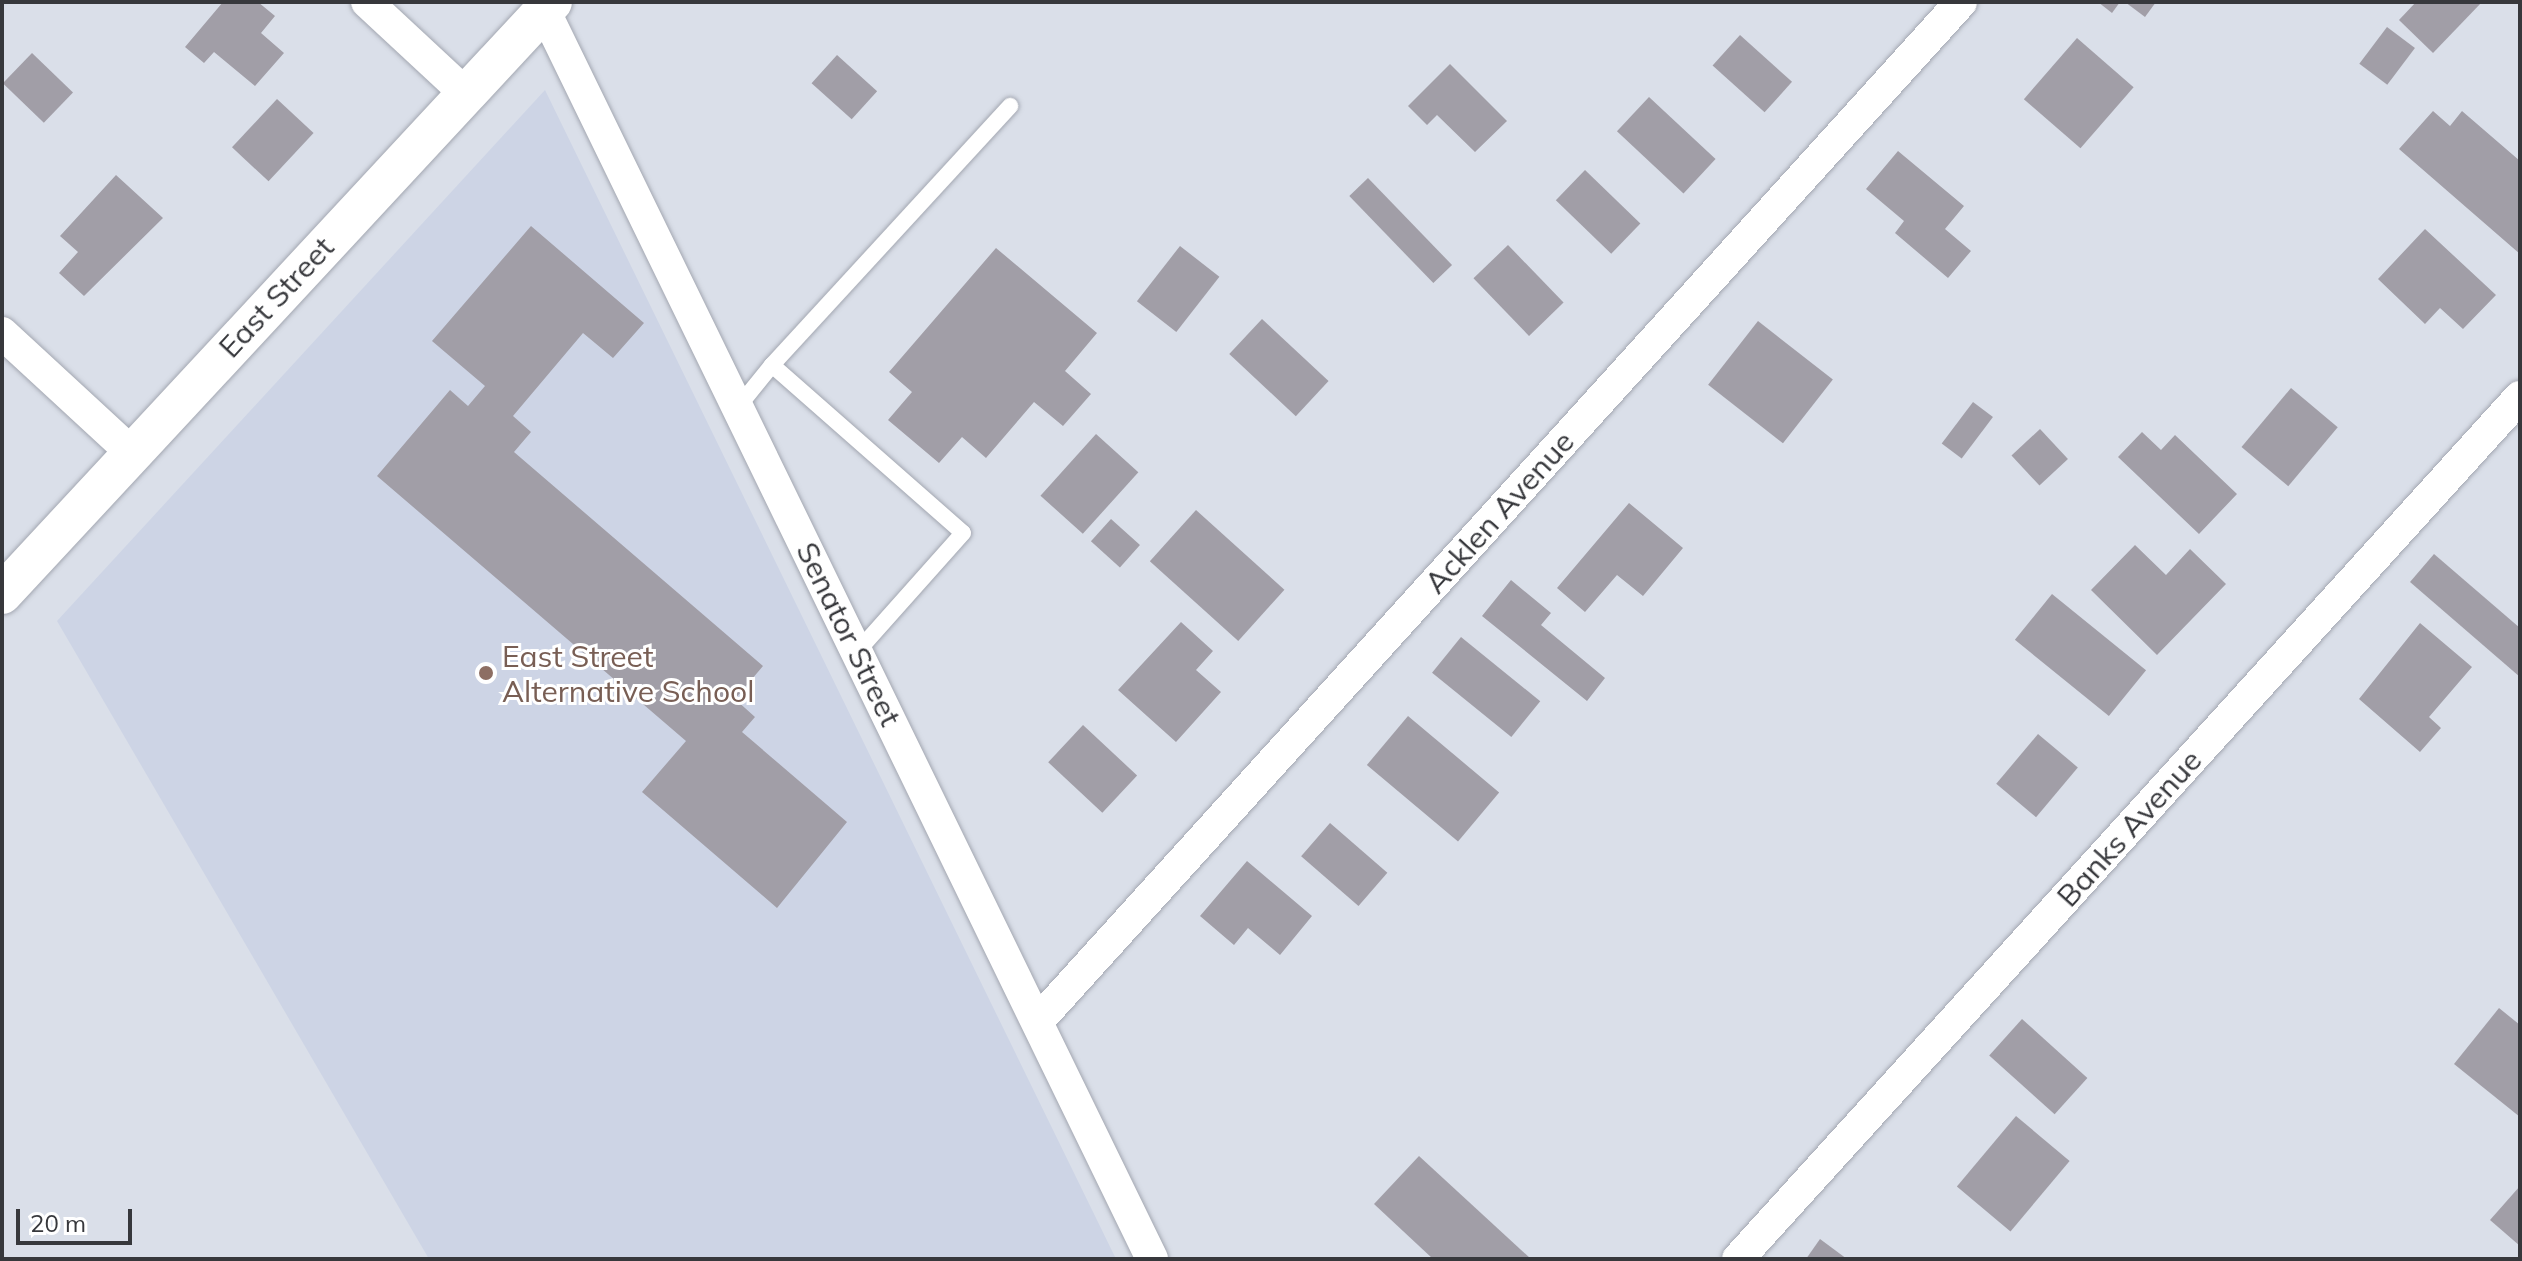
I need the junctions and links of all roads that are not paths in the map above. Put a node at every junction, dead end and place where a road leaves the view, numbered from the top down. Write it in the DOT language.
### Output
graph roads {
  1 [pos="367,2"];
  2 [pos="1961,2"];
  3 [pos="548,6"];
  4 [pos="467,95"];
  5 [pos="1010,106"];
  6 [pos="2,333"];
  7 [pos="772,365"];
  8 [pos="2520,397"];
  9 [pos="738,407"];
  10 [pos="130,451"];
  11 [pos="2,594"];
  12 [pos="857,652"];
  13 [pos="1038,1021"];
  14 [pos="1152,1259"];
  15 [pos="1738,1259"];
  1 -- 4 [label="street"];
  2 -- 13 [label="street, Acklen Avenue"];
  3 -- 4 [label="street, East Street"];
  3 -- 9 [label="street, Senator Street"];
  4 -- 10 [label="street, East Street"];
  5 -- 7 [label="lane"];
  6 -- 10 [label="street"];
  7 -- 9 [label="lane"];
  7 -- 12 [label="lane"];
  8 -- 15 [label="street, Banks Avenue"];
  9 -- 12 [label="street, Senator Street"];
  10 -- 11 [label="street, East Street"];
  12 -- 13 [label="street, Senator Street"];
  13 -- 14 [label="street, Senator Street"];
}
